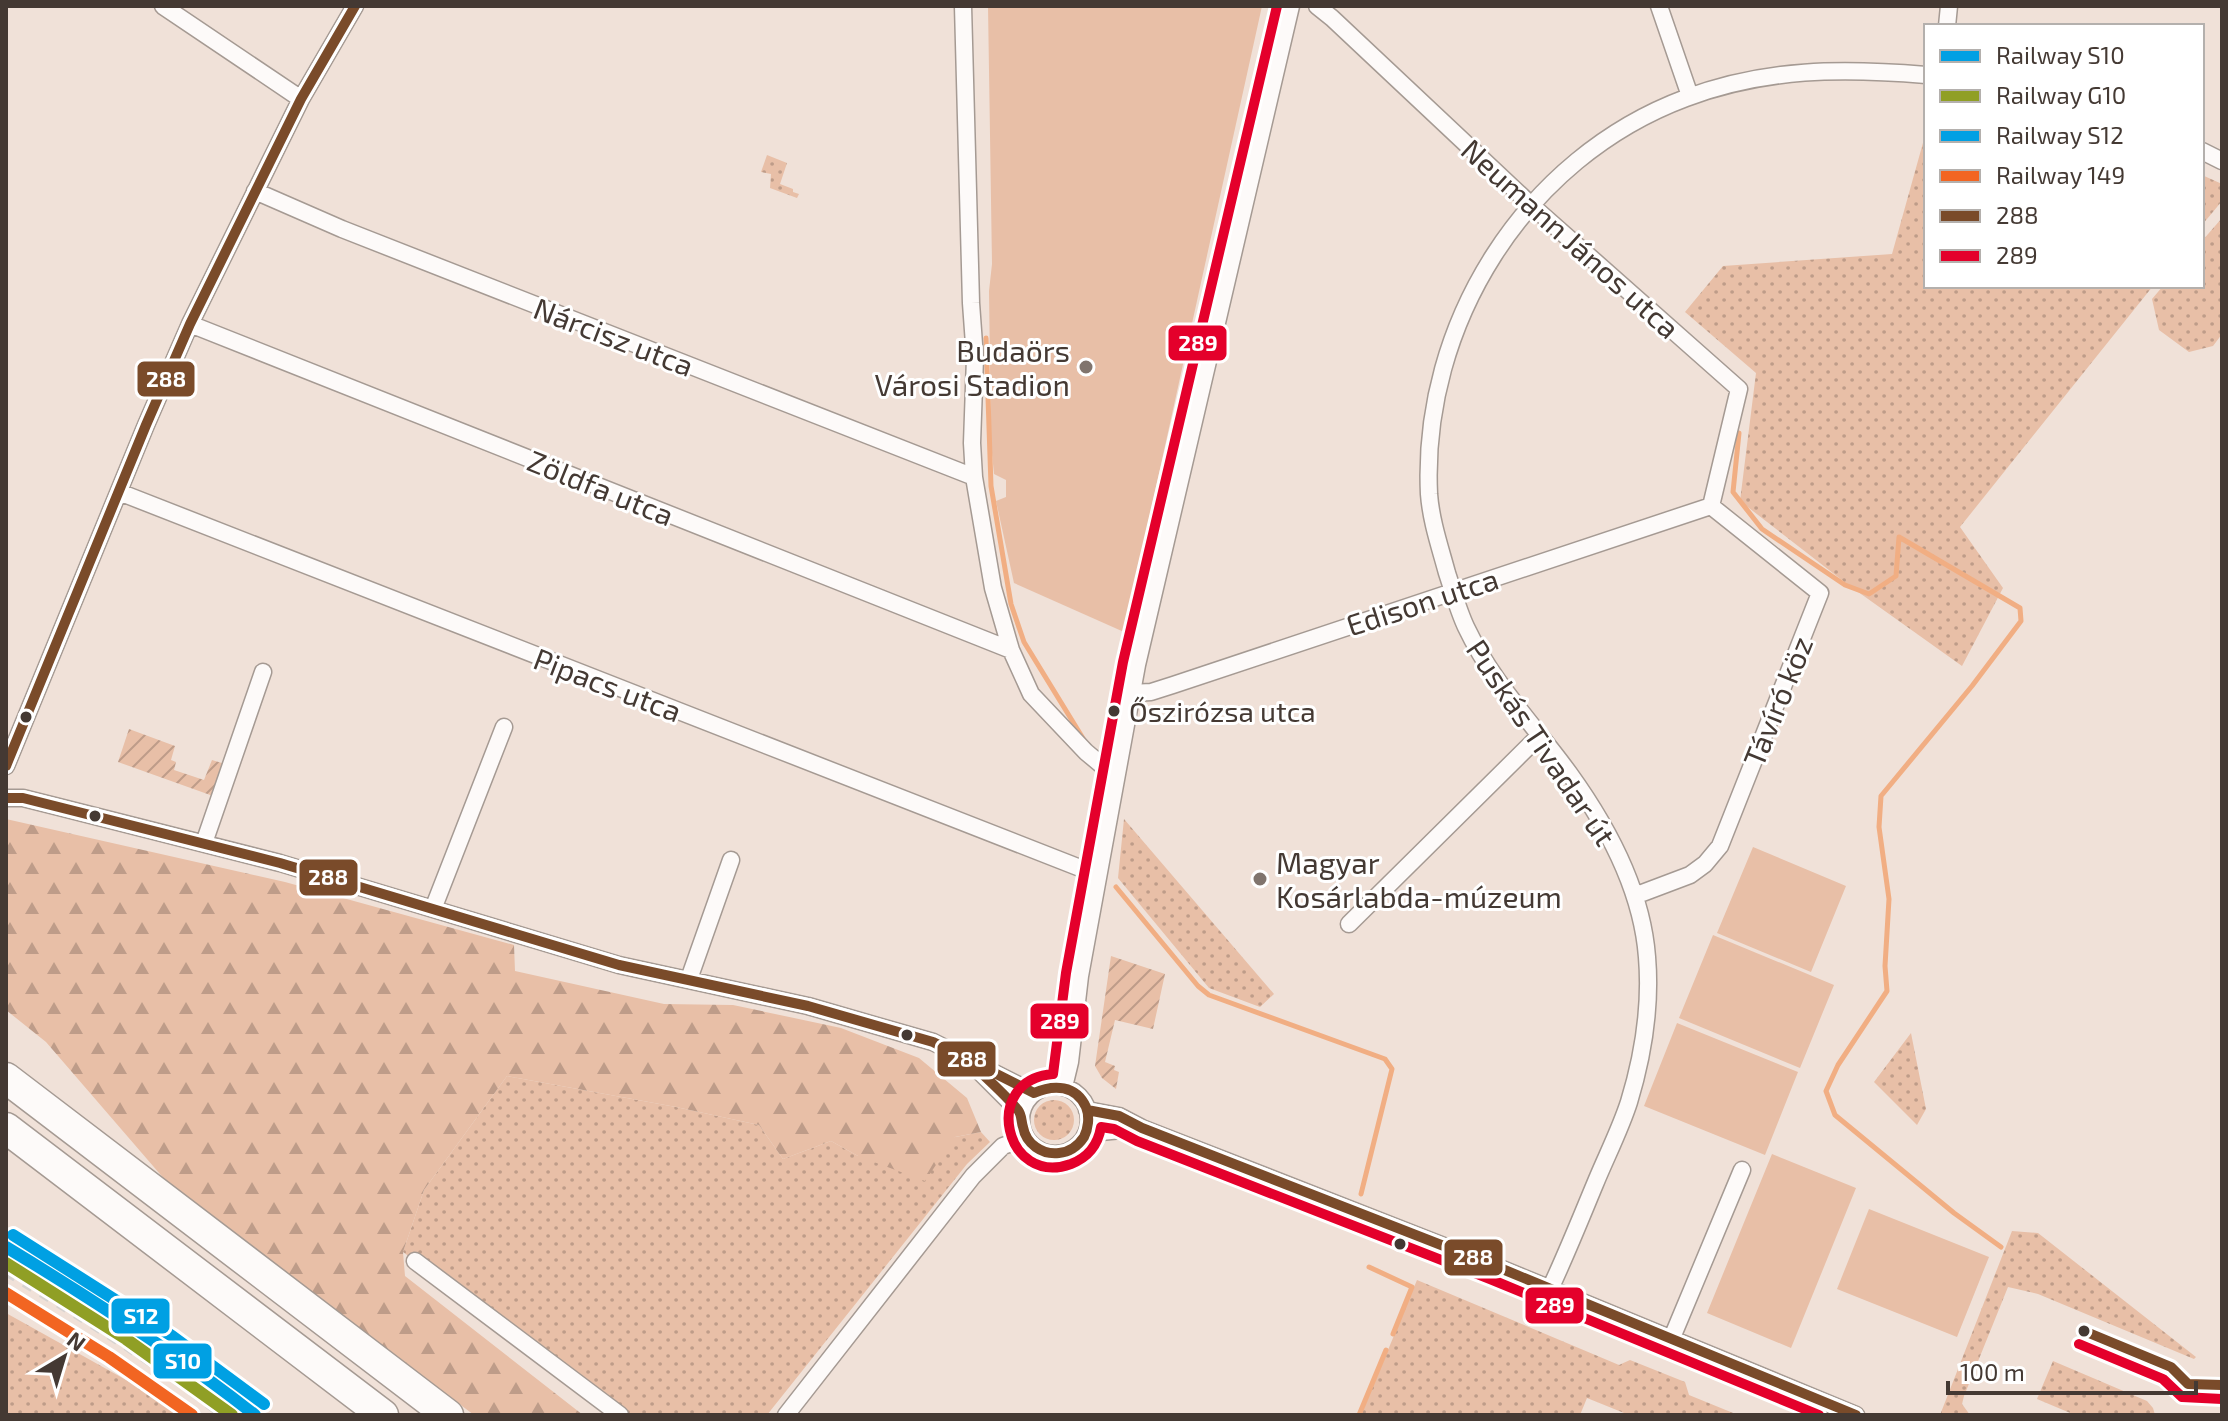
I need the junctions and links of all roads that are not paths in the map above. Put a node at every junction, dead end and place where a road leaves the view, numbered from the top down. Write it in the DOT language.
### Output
graph roads {
  1 [pos="163,6"];
  2 [pos="355,6"];
  3 [pos="963,6"];
  4 [pos="1291,6"];
  5 [pos="1317,6"];
  6 [pos="1659,6"];
  7 [pos="1924,75"];
  8 [pos="1690,96"];
  9 [pos="301,99"];
  10 [pos="2204,152"];
  11 [pos="2222,161"];
  12 [pos="255,191"];
  13 [pos="1530,204"];
  14 [pos="190,324"];
  15 [pos="974,477"];
  16 [pos="119,492"];
  17 [pos="1711,506"];
  18 [pos="1452,590"];
  19 [pos="1011,650"];
  20 [pos="263,672"];
  21 [pos="1132,693"];
  22 [pos="504,727"];
  23 [pos="1539,736"];
  24 [pos="6,766"];
  25 [pos="1116,777"];
  26 [pos="6,798"];
  27 [pos="204,843"];
  28 [pos="731,860"];
  29 [pos="1098,875"];
  30 [pos="1637,895"];
  31 [pos="433,909"];
  32 [pos="1349,924"];
  33 [pos="689,979"];
  34 [pos="970,1062"];
  35 [pos="6,1078"];
  36 [pos="1064,1087"];
  37 [pos="1034,1093"];
  38 [pos="1087,1110"];
  39 [pos="1021,1113"];
  40 [pos="6,1128"];
  41 [pos="1142,1128"];
  42 [pos="1026,1138"];
  43 [pos="1077,1146"];
  44 [pos="1742,1170"];
  45 [pos="415,1261"];
  46 [pos="1550,1289"];
  47 [pos="1671,1340"];
  48 [pos="383,1415"];
  49 [pos="448,1415"];
  50 [pos="620,1415"];
  51 [pos="786,1415"];
  52 [pos="1856,1415"];
  1 -- 9 [label="street"];
  2 -- 9 [label="street"];
  3 -- 15 [label="street"];
  4 -- 21 [label="street"];
  5 -- 13 [label="street, Neumann János utca"];
  6 -- 8 [label="street"];
  7 -- 8 [label="street, Puskás Tivadar út"];
  8 -- 13 [label="street, Puskás Tivadar út"];
  9 -- 12 [label="street"];
  10 -- 11 [label="street"];
  12 -- 14 [label="street"];
  12 -- 15 [label="street, Nárcisz utca"];
  13 -- 17 [label="street, Neumann János utca"];
  13 -- 18 [label="street, Puskás Tivadar út"];
  14 -- 16 [label="street"];
  14 -- 19 [label="street, Zöldfa utca"];
  15 -- 19 [label="street"];
  16 -- 24 [label="street"];
  16 -- 29 [label="street, Pipacs utca"];
  17 -- 18 [label="street, Edison utca"];
  17 -- 30 [label="street, Távíró köz"];
  18 -- 21 [label="street, Edison utca"];
  18 -- 23 [label="street, Puskás Tivadar út"];
  19 -- 25 [label="street"];
  20 -- 27 [label="street"];
  21 -- 25 [label="street"];
  22 -- 31 [label="street"];
  23 -- 30 [label="street, Puskás Tivadar út"];
  23 -- 32 [label="street"];
  25 -- 29 [label="street"];
  26 -- 27 [label="street"];
  27 -- 31 [label="street"];
  28 -- 33 [label="street"];
  29 -- 36 [label="street"];
  30 -- 46 [label="street, Puskás Tivadar út"];
  31 -- 33 [label="street"];
  33 -- 34 [label="street"];
  34 -- 37 [label="street"];
  34 -- 39 [label="street"];
  35 -- 49 [label="highway"];
  36 -- 37 [label="street"];
  36 -- 38 [label="street"];
  37 -- 39 [label="street"];
  38 -- 41 [label="street"];
  38 -- 43 [label="street"];
  39 -- 42 [label="street"];
  40 -- 48 [label="highway"];
  41 -- 43 [label="street"];
  41 -- 46 [label="street"];
  42 -- 43 [label="street"];
  42 -- 51 [label="street"];
  44 -- 47 [label="street"];
  45 -- 50 [label="street"];
  46 -- 47 [label="street"];
  47 -- 52 [label="street"];
}
